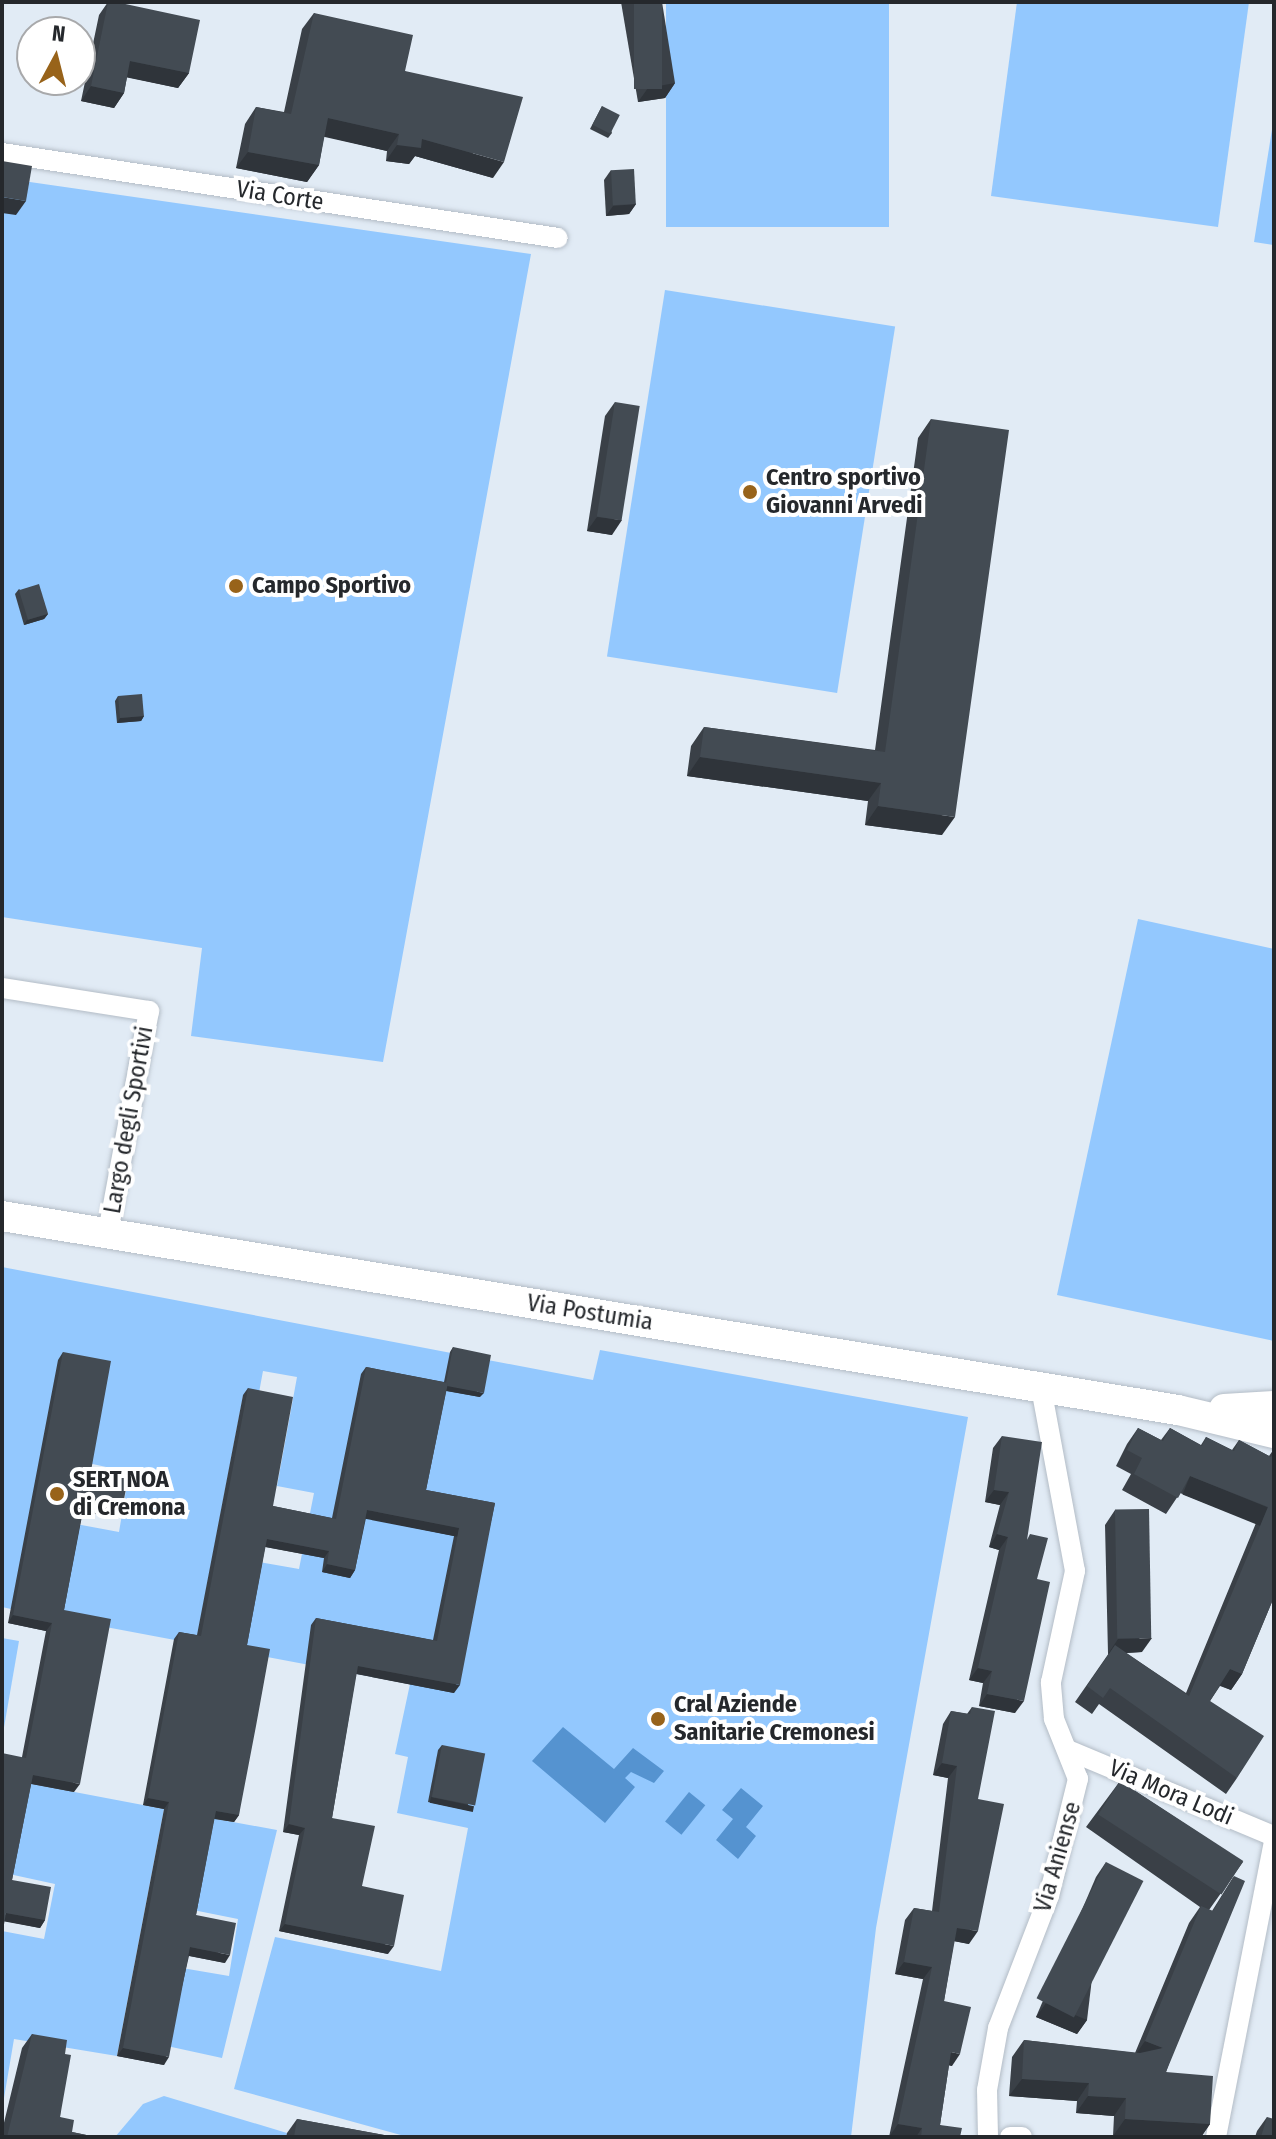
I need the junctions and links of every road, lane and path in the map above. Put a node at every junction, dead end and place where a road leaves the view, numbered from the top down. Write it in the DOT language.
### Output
graph roads {
  1 [pos="2,153"];
  2 [pos="558,238"];
  3 [pos="2,988"];
  4 [pos="2,1216"];
  5 [pos="108,1233"];
  6 [pos="1041,1387"];
  7 [pos="1274,1406"];
  8 [pos="1178,1410"];
  9 [pos="1274,1433"];
  10 [pos="1068,1750"];
  11 [pos="1274,1838"];
  12 [pos="988,2137"];
  13 [pos="1010,2137"];
  14 [pos="1022,2137"];
  15 [pos="1216,2137"];
  1 -- 2 [label="street, Via Corte"];
  3 -- 5 [label="street, Largo degli Sportivi"];
  4 -- 5 [label="street, Via Postumia"];
  5 -- 6 [label="street, Via Postumia"];
  6 -- 8 [label="street, Via Postumia"];
  6 -- 10 [label="street, Via Aniense"];
  7 -- 8 [label="street, Via Postumia"];
  8 -- 9 [label="street, Via Postumia"];
  10 -- 11 [label="street, Via Mora Lodi"];
  10 -- 12 [label="street, Via Aniense"];
  11 -- 15 [label="street"];
  13 -- 14 [label="street"];
}
